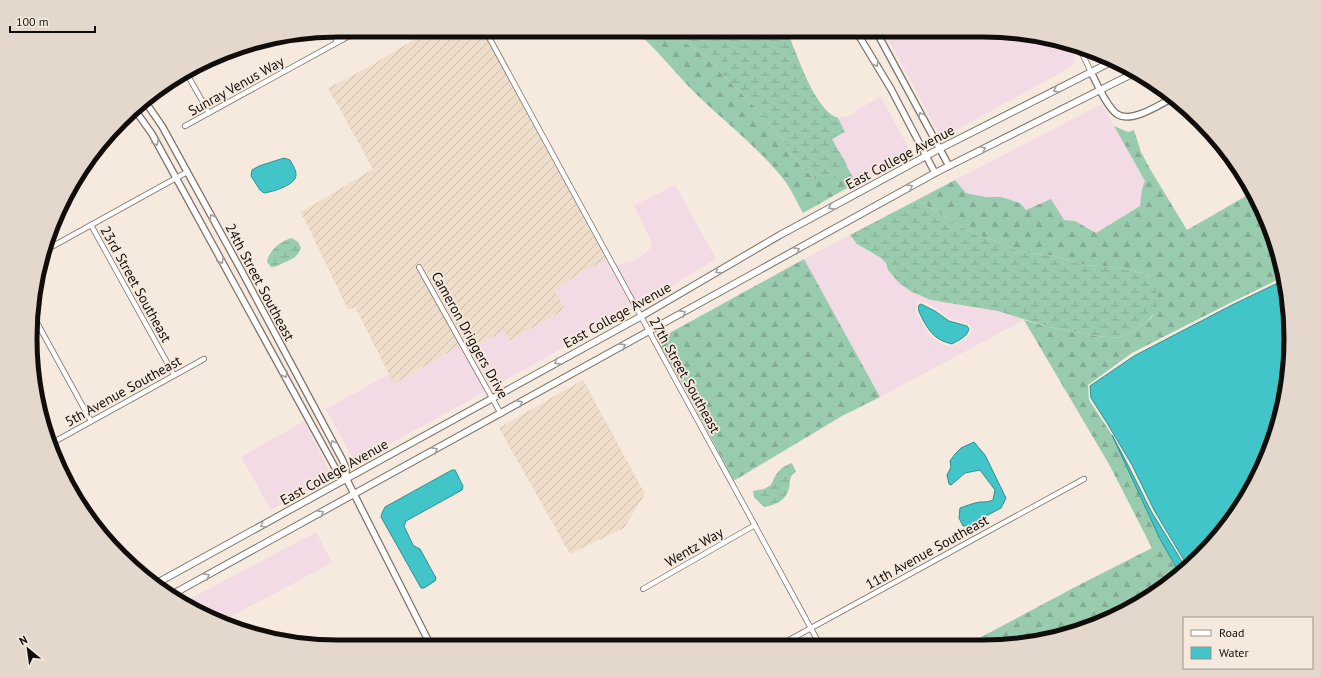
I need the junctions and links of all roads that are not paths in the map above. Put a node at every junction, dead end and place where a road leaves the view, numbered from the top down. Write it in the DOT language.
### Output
graph roads {
  1 [pos="334,37"];
  2 [pos="347,37"];
  3 [pos="489,37"];
  4 [pos="860,37"];
  5 [pos="880,37"];
  6 [pos="337,42"];
  7 [pos="1082,54"];
  8 [pos="1107,64"];
  9 [pos="1091,72"];
  10 [pos="1130,75"];
  11 [pos="189,77"];
  12 [pos="1101,90"];
  13 [pos="1167,100"];
  14 [pos="148,105"];
  15 [pos="209,113"];
  16 [pos="138,114"];
  17 [pos="185,126"];
  18 [pos="939,149"];
  19 [pos="926,156"];
  20 [pos="948,166"];
  21 [pos="187,172"];
  22 [pos="935,173"];
  23 [pos="175,178"];
  24 [pos="91,225"];
  25 [pos="51,247"];
  26 [pos="420,267"];
  27 [pos="640,316"];
  28 [pos="38,324"];
  29 [pos="649,332"];
  30 [pos="204,358"];
  31 [pos="174,375"];
  32 [pos="492,398"];
  33 [pos="501,414"];
  34 [pos="91,421"];
  35 [pos="55,441"];
  36 [pos="346,478"];
  37 [pos="1084,479"];
  38 [pos="354,494"];
  39 [pos="755,525"];
  40 [pos="160,581"];
  41 [pos="643,589"];
  42 [pos="176,592"];
  43 [pos="811,628"];
  44 [pos="428,640"];
  45 [pos="789,640"];
  46 [pos="817,640"];
  1 -- 6 [label="street"];
  2 -- 6 [label="street, Sunray Venus Way"];
  3 -- 27 [label="street, 27th Street Southeast"];
  4 -- 19 [label="street, one-way"];
  18 -- 5 [label="street, one-way"];
  6 -- 15 [label="street, Sunray Venus Way"];
  7 -- 9 [label="street"];
  8 -- 9 [label="main road, East College Avenue"];
  9 -- 12 [label="street"];
  9 -- 18 [label="main road, East College Avenue, one-way"];
  10 -- 12 [label="main road, East College Avenue"];
  11 -- 15 [label="street"];
  12 -- 13 [label="street"];
  20 -- 12 [label="main road, East College Avenue, one-way"];
  14 -- 21 [label="street, 24th Street Southeast"];
  15 -- 17 [label="street, Sunray Venus Way"];
  16 -- 23 [label="street, 24th Street Southeast, one-way"];
  18 -- 19 [label="main road, East College Avenue"];
  18 -- 20 [label="street"];
  19 -- 22 [label="street"];
  19 -- 27 [label="main road, East College Avenue, one-way"];
  20 -- 22 [label="main road, East College Avenue"];
  21 -- 23 [label="street"];
  36 -- 21 [label="street, 24th Street Southeast, one-way"];
  29 -- 22 [label="main road, East College Avenue, one-way"];
  23 -- 24 [label="street"];
  23 -- 36 [label="street, 24th Street Southeast, one-way"];
  24 -- 25 [label="street"];
  24 -- 31 [label="street, 23rd Street Southeast"];
  26 -- 32 [label="street, Cameron Driggers Drive"];
  27 -- 29 [label="street, 27th Street Southeast"];
  27 -- 32 [label="main road, East College Avenue, one-way"];
  28 -- 34 [label="street"];
  33 -- 29 [label="main road, East College Avenue, one-way"];
  29 -- 39 [label="street, 27th Street Southeast"];
  30 -- 31 [label="street, 5th Avenue Southeast"];
  31 -- 34 [label="street, 5th Avenue Southeast"];
  32 -- 33 [label="street, Cameron Driggers Drive"];
  32 -- 36 [label="main road, East College Avenue"];
  38 -- 33 [label="main road, East College Avenue, one-way"];
  34 -- 35 [label="street, 5th Avenue Southeast"];
  36 -- 38 [label="street, 24th Street Southeast"];
  36 -- 40 [label="main road, East College Avenue, one-way"];
  37 -- 43 [label="street, 11th Avenue Southeast"];
  42 -- 38 [label="main road, East College Avenue, one-way"];
  38 -- 44 [label="street, 24th Street Southeast"];
  39 -- 41 [label="street, Wentz Way"];
  39 -- 43 [label="street, 27th Street Southeast"];
  43 -- 45 [label="street, 11th Avenue Southeast"];
  43 -- 46 [label="street, 27th Street Southeast"];
}
